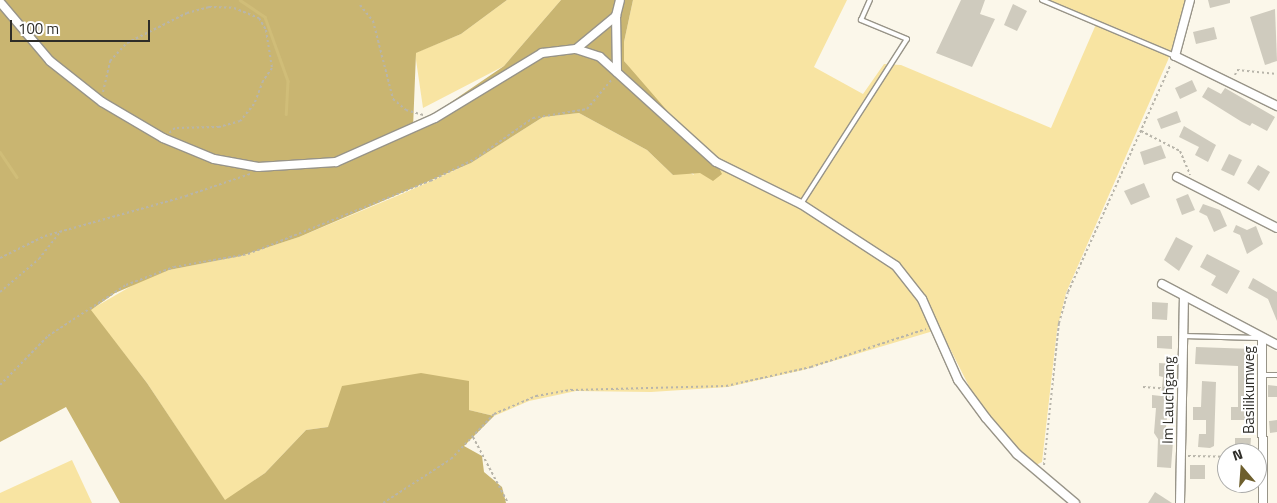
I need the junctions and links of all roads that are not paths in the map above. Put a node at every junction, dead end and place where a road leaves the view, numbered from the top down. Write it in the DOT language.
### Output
graph roads {
  1 [pos="620,0"];
  2 [pos="870,0"];
  3 [pos="1042,0"];
  4 [pos="1190,0"];
  5 [pos="0,2"];
  6 [pos="616,16"];
  7 [pos="576,49"];
  8 [pos="1174,56"];
  9 [pos="617,72"];
  10 [pos="1277,106"];
  11 [pos="1177,177"];
  12 [pos="801,204"];
  13 [pos="1277,228"];
  14 [pos="1162,284"];
  15 [pos="1184,297"];
  16 [pos="1183,336"];
  17 [pos="1262,338"];
  18 [pos="1277,345"];
  19 [pos="1262,375"];
  20 [pos="1277,375"];
  21 [pos="1075,503"];
  22 [pos="1180,503"];
  23 [pos="1263,503"];
  1 -- 6 [label="street"];
  2 -- 12 [label="lane"];
  3 -- 8 [label="lane"];
  4 -- 8 [label="street"];
  5 -- 7 [label="street"];
  6 -- 7 [label="street"];
  6 -- 9 [label="street"];
  7 -- 9 [label="street"];
  8 -- 10 [label="street"];
  9 -- 12 [label="street"];
  11 -- 13 [label="street"];
  12 -- 21 [label="street"];
  14 -- 15 [label="street"];
  15 -- 16 [label="street, Im Lauchgang"];
  15 -- 17 [label="street"];
  16 -- 17 [label="lane"];
  16 -- 22 [label="street, Im Lauchgang"];
  17 -- 18 [label="street"];
  17 -- 19 [label="street, Basilikumweg"];
  19 -- 20 [label="lane"];
  19 -- 23 [label="street, Basilikumweg"];
}
